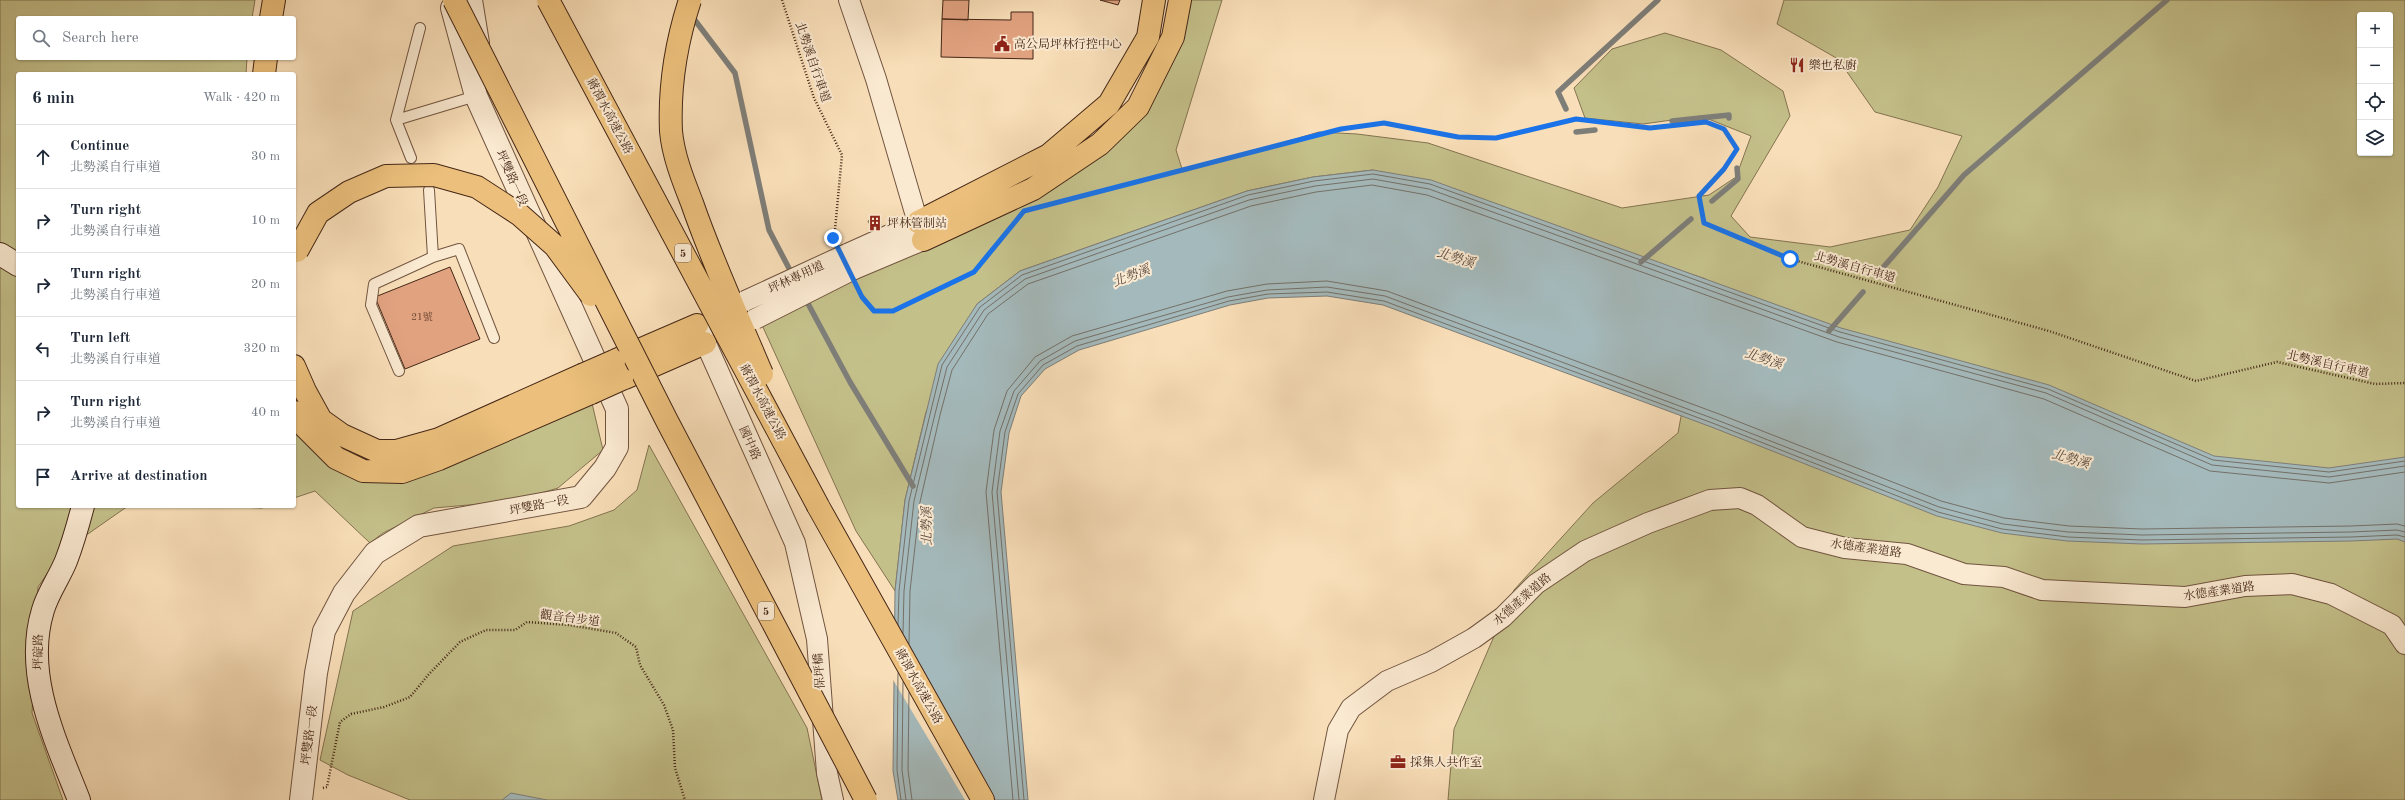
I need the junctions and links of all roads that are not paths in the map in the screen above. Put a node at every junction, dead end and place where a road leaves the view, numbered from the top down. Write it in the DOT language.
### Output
graph roads {
  1 [pos="274,0"];
  2 [pos="450,0"];
  3 [pos="454,0"];
  4 [pos="471,0"];
  5 [pos="548,0"];
  6 [pos="690,0"];
  7 [pos="850,0"];
  8 [pos="1154,0"];
  9 [pos="1180,0"];
  10 [pos="271,16"];
  11 [pos="420,28"];
  12 [pos="266,60"];
  13 [pos="264,72"];
  14 [pos="476,96"];
  15 [pos="396,120"];
  16 [pos="411,158"];
  17 [pos="429,190"];
  18 [pos="921,231"];
  19 [pos="0,254"];
  20 [pos="296,255"];
  21 [pos="433,257"];
  22 [pos="848,263"];
  23 [pos="16,264"];
  24 [pos="701,334"];
  25 [pos="494,338"];
  26 [pos="296,371"];
  27 [pos="399,371"];
  28 [pos="586,384"];
  29 [pos="296,417"];
  30 [pos="666,421"];
  31 [pos="818,506"];
  32 [pos="82,508"];
  33 [pos="795,543"];
  34 [pos="2405,644"];
  35 [pos="301,795"];
  36 [pos="79,800"];
  37 [pos="833,800"];
  38 [pos="866,800"];
  39 [pos="983,800"];
  40 [pos="1324,800"];
  1 -- 10 [label="highway"];
  2 -- 14 [label="street, 坪雙路一段"];
  3 -- 30 [label="highway, 5, bridge"];
  4 -- 14 [label="street"];
  5 -- 31 [label="highway, 蔣渭水高速公路 / 5, bridge"];
  6 -- 31 [label="highway, bridge"];
  7 -- 18 [label="street"];
  8 -- 18 [label="highway"];
  9 -- 18 [label="highway"];
  11 -- 15 [label="lane"];
  12 -- 13 [label="highway"];
  14 -- 15 [label="lane"];
  14 -- 35 [label="street, 坪雙路一段"];
  15 -- 16 [label="lane"];
  17 -- 21 [label="lane"];
  18 -- 22 [label="street, 坪林專用道"];
  19 -- 23 [label="street"];
  20 -- 30 [label="highway, bridge"];
  21 -- 25 [label="lane"];
  21 -- 27 [label="lane"];
  22 -- 24 [label="street, 坪林專用道, bridge"];
  22 -- 24 [label="street, 坪林專用道, bridge"];
  24 -- 28 [label="highway, bridge"];
  24 -- 33 [label="street, 國中路"];
  26 -- 28 [label="highway"];
  28 -- 29 [label="highway"];
  30 -- 38 [label="highway, 5, bridge"];
  31 -- 39 [label="highway, 蔣渭水高速公路 / 5"];
  32 -- 36 [label="street, 坪碇路"];
  33 -- 37 [label="street, 保坪橋, bridge"];
  34 -- 40 [label="street, 水德產業道路"];
}
